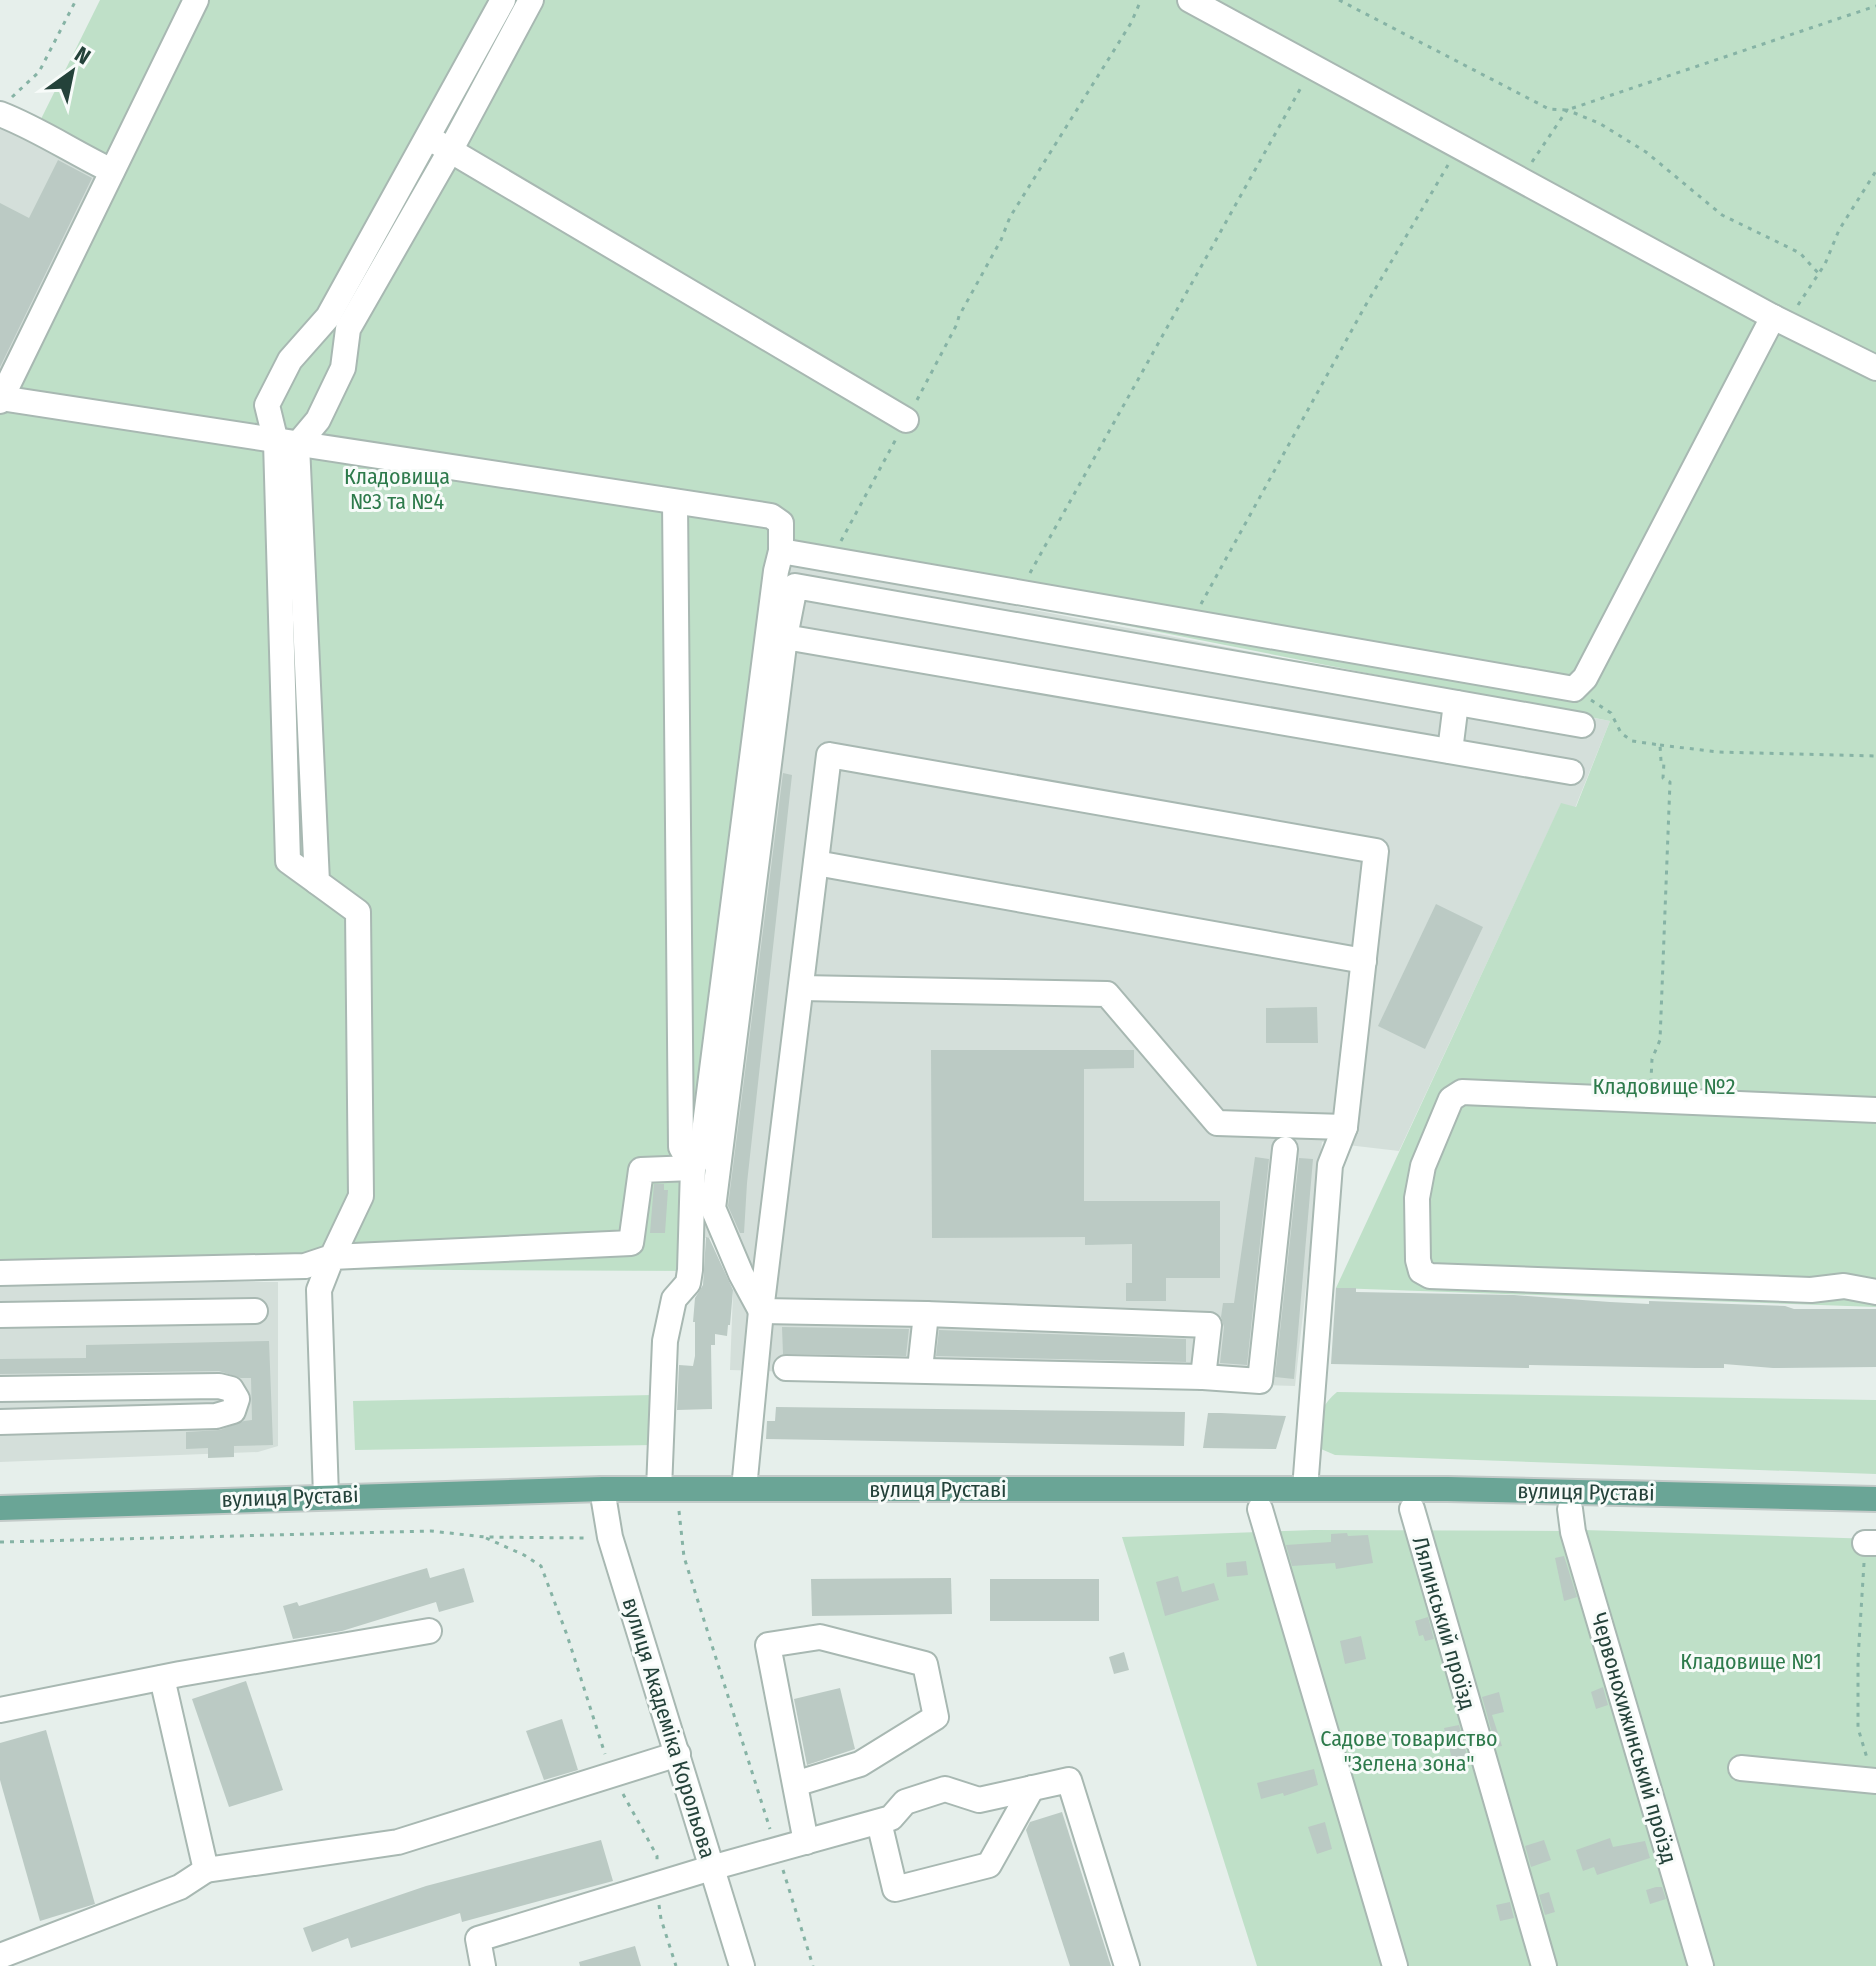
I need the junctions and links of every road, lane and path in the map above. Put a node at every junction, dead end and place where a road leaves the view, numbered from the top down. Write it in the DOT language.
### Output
graph roads {
  1 [pos="76,0"];
  2 [pos="196,0"];
  3 [pos="503,0"];
  4 [pos="531,0"];
  5 [pos="1141,0"];
  6 [pos="1190,0"];
  7 [pos="1339,0"];
  8 [pos="1876,6"];
  9 [pos="1312,66"];
  10 [pos="0,100"];
  11 [pos="1567,110"];
  12 [pos="0,114"];
  13 [pos="428,137"];
  14 [pos="1460,146"];
  15 [pos="450,151"];
  16 [pos="112,171"];
  17 [pos="1876,171"];
  18 [pos="1512,174"];
  19 [pos="1819,274"];
  20 [pos="1780,319"];
  21 [pos="1876,368"];
  22 [pos="1,400"];
  23 [pos="906,420"];
  24 [pos="287,443"];
  25 [pos="675,502"];
  26 [pos="781,551"];
  27 [pos="832,558"];
  28 [pos="1023,592"];
  29 [pos="1191,622"];
  30 [pos="785,637"];
  31 [pos="1578,685"];
  32 [pos="1456,703"];
  33 [pos="1582,725"];
  34 [pos="1660,745"];
  35 [pos="1450,751"];
  36 [pos="1876,756"];
  37 [pos="1571,772"];
  38 [pos="816,863"];
  39 [pos="1364,961"];
  40 [pos="801,988"];
  41 [pos="1649,1100"];
  42 [pos="1876,1110"];
  43 [pos="1345,1127"];
  44 [pos="1285,1149"];
  45 [pos="693,1168"];
  46 [pos="332,1257"];
  47 [pos="0,1273"];
  48 [pos="1876,1292"];
  49 [pos="255,1311"];
  50 [pos="761,1311"];
  51 [pos="926,1314"];
  52 [pos="0,1315"];
  53 [pos="786,1368"];
  54 [pos="920,1369"];
  55 [pos="1203,1377"];
  56 [pos="0,1389"];
  57 [pos="0,1422"];
  58 [pos="602,1489"];
  59 [pos="659,1489"];
  60 [pos="744,1489"];
  61 [pos="1305,1489"];
  62 [pos="326,1496"];
  63 [pos="1876,1499"];
  64 [pos="0,1508"];
  65 [pos="1260,1509"];
  66 [pos="1412,1509"];
  67 [pos="1570,1509"];
  68 [pos="679,1511"];
  69 [pos="483,1537"];
  70 [pos="591,1538"];
  71 [pos="0,1542"];
  72 [pos="1870,1543"];
  73 [pos="429,1631"];
  74 [pos="162,1678"];
  75 [pos="0,1710"];
  76 [pos="678,1754"];
  77 [pos="1741,1768"];
  78 [pos="612,1775"];
  79 [pos="795,1784"];
  80 [pos="1875,1784"];
  81 [pos="1032,1788"];
  82 [pos="879,1822"];
  83 [pos="806,1842"];
  84 [pos="777,1851"];
  85 [pos="711,1868"];
  86 [pos="206,1870"];
  87 [pos="657,1885"];
  88 [pos="0,1956"];
  89 [pos="483,1966"];
  90 [pos="676,1966"];
  91 [pos="742,1966"];
  92 [pos="813,1966"];
  93 [pos="1127,1966"];
  94 [pos="1395,1966"];
  95 [pos="1544,1966"];
  96 [pos="1701,1966"];
  1 -- 10 [label="path"];
  2 -- 16 [label="street"];
  3 -- 13 [label="street"];
  4 -- 15 [label="street"];
  5 -- 23 [label="path"];
  6 -- 9 [label="street"];
  7 -- 11 [label="path"];
  8 -- 11 [label="path"];
  9 -- 14 [label="street"];
  9 -- 28 [label="path"];
  11 -- 18 [label="path"];
  11 -- 19 [label="path"];
  12 -- 16 [label="street"];
  13 -- 15 [label="street"];
  13 -- 24 [label="street"];
  14 -- 18 [label="street"];
  14 -- 29 [label="path"];
  15 -- 23 [label="street"];
  15 -- 24 [label="street"];
  16 -- 22 [label="street"];
  17 -- 19 [label="path"];
  18 -- 20 [label="street"];
  19 -- 20 [label="path"];
  20 -- 21 [label="street"];
  20 -- 31 [label="street"];
  22 -- 24 [label="street"];
  23 -- 27 [label="path"];
  24 -- 25 [label="street"];
  24 -- 46 [label="street"];
  25 -- 26 [label="street"];
  25 -- 45 [label="street"];
  26 -- 27 [label="street"];
  26 -- 45 [label="street"];
  27 -- 28 [label="street"];
  28 -- 29 [label="street"];
  29 -- 31 [label="street"];
  30 -- 32 [label="street"];
  30 -- 35 [label="street"];
  30 -- 50 [label="street"];
  31 -- 34 [label="path"];
  32 -- 33 [label="street"];
  32 -- 35 [label="street"];
  34 -- 36 [label="path"];
  34 -- 41 [label="path"];
  35 -- 37 [label="street"];
  38 -- 39 [label="street"];
  38 -- 39 [label="street"];
  38 -- 40 [label="street"];
  39 -- 43 [label="street"];
  40 -- 43 [label="street"];
  40 -- 50 [label="street"];
  41 -- 42 [label="street"];
  41 -- 48 [label="street"];
  43 -- 61 [label="street"];
  44 -- 55 [label="street"];
  45 -- 46 [label="street"];
  45 -- 59 [label="street"];
  46 -- 47 [label="street"];
  46 -- 62 [label="street"];
  49 -- 52 [label="street"];
  50 -- 51 [label="street"];
  50 -- 60 [label="street"];
  51 -- 54 [label="street"];
  51 -- 55 [label="street"];
  53 -- 54 [label="street"];
  54 -- 55 [label="street"];
  56 -- 57 [label="street"];
  58 -- 59 [label="main road, вулиця Руставі"];
  58 -- 62 [label="main road, вулиця Руставі"];
  58 -- 76 [label="street, вулиця Академіка Корольова"];
  59 -- 60 [label="main road, вулиця Руставі"];
  60 -- 61 [label="main road, вулиця Руставі"];
  61 -- 63 [label="main road, вулиця Руставі"];
  62 -- 64 [label="main road, вулиця Руставі"];
  65 -- 94 [label="street"];
  66 -- 95 [label="street, Лялинський проїзд"];
  67 -- 96 [label="street, Червонохижинський проїзд"];
  68 -- 84 [label="path"];
  69 -- 70 [label="path"];
  69 -- 71 [label="path"];
  69 -- 78 [label="path"];
  72 -- 80 [label="path"];
  73 -- 74 [label="street"];
  74 -- 75 [label="street"];
  74 -- 86 [label="street"];
  76 -- 78 [label="street"];
  76 -- 85 [label="street, вулиця Академіка Корольова"];
  77 -- 80 [label="street"];
  78 -- 86 [label="street"];
  78 -- 87 [label="path"];
  79 -- 79 [label="street"];
  79 -- 83 [label="street"];
  81 -- 82 [label="street"];
  81 -- 82 [label="street"];
  81 -- 93 [label="street"];
  82 -- 83 [label="street"];
  83 -- 84 [label="street"];
  84 -- 85 [label="street"];
  84 -- 92 [label="path"];
  85 -- 87 [label="street"];
  85 -- 91 [label="street, вулиця Академіка Корольова"];
  86 -- 88 [label="street"];
  87 -- 89 [label="street"];
  87 -- 90 [label="path"];
}
